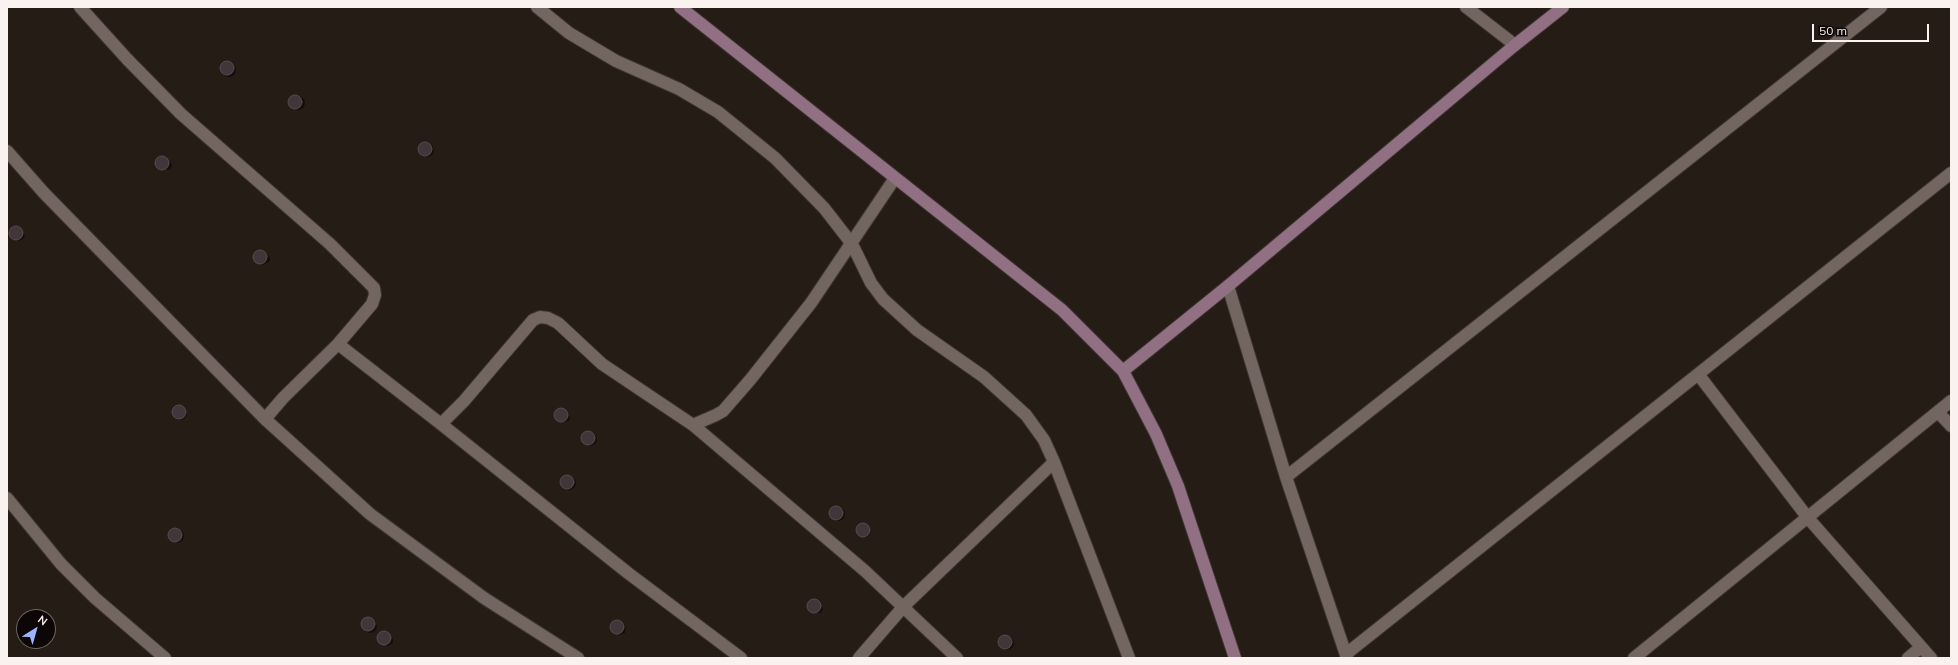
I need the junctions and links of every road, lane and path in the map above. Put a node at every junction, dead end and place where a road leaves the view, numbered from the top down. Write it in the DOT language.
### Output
graph roads {
  1 [pos="80,7"];
  2 [pos="537,7"];
  3 [pos="680,7"];
  4 [pos="1466,7"];
  5 [pos="1563,7"];
  6 [pos="1881,7"];
  7 [pos="1515,45"];
  8 [pos="7,151"];
  9 [pos="1951,173"];
  10 [pos="895,178"];
  11 [pos="852,244"];
  12 [pos="1228,286"];
  13 [pos="338,344"];
  14 [pos="1123,371"];
  15 [pos="1698,374"];
  16 [pos="1951,402"];
  17 [pos="1938,412"];
  18 [pos="265,419"];
  19 [pos="441,424"];
  20 [pos="693,424"];
  21 [pos="1951,426"];
  22 [pos="1054,462"];
  23 [pos="1286,477"];
  24 [pos="7,498"];
  25 [pos="1808,518"];
  26 [pos="904,606"];
  27 [pos="1921,647"];
  28 [pos="1347,656"];
  29 [pos="165,658"];
  30 [pos="578,658"];
  31 [pos="741,658"];
  32 [pos="859,658"];
  33 [pos="957,658"];
  34 [pos="1129,658"];
  35 [pos="1235,658"];
  36 [pos="1634,658"];
  37 [pos="1908,658"];
  38 [pos="1931,658"];
  1 -- 13 [label="street"];
  2 -- 11 [label="street"];
  3 -- 10 [label="street"];
  4 -- 7 [label="street"];
  5 -- 7 [label="street"];
  6 -- 23 [label="street"];
  7 -- 12 [label="street"];
  8 -- 18 [label="street"];
  9 -- 15 [label="street"];
  10 -- 11 [label="street"];
  10 -- 14 [label="street"];
  11 -- 20 [label="street"];
  11 -- 22 [label="street"];
  12 -- 14 [label="street"];
  12 -- 23 [label="street"];
  13 -- 18 [label="street"];
  13 -- 19 [label="street"];
  14 -- 35 [label="street"];
  15 -- 25 [label="street"];
  15 -- 28 [label="street"];
  16 -- 17 [label="street"];
  17 -- 21 [label="street"];
  17 -- 25 [label="street"];
  18 -- 30 [label="street"];
  19 -- 20 [label="street"];
  19 -- 31 [label="street"];
  20 -- 26 [label="street"];
  22 -- 26 [label="street"];
  22 -- 34 [label="street"];
  23 -- 28 [label="street"];
  24 -- 29 [label="street"];
  25 -- 27 [label="street"];
  25 -- 36 [label="street"];
  26 -- 32 [label="street"];
  26 -- 33 [label="street"];
  27 -- 37 [label="street"];
  27 -- 38 [label="street"];
}
